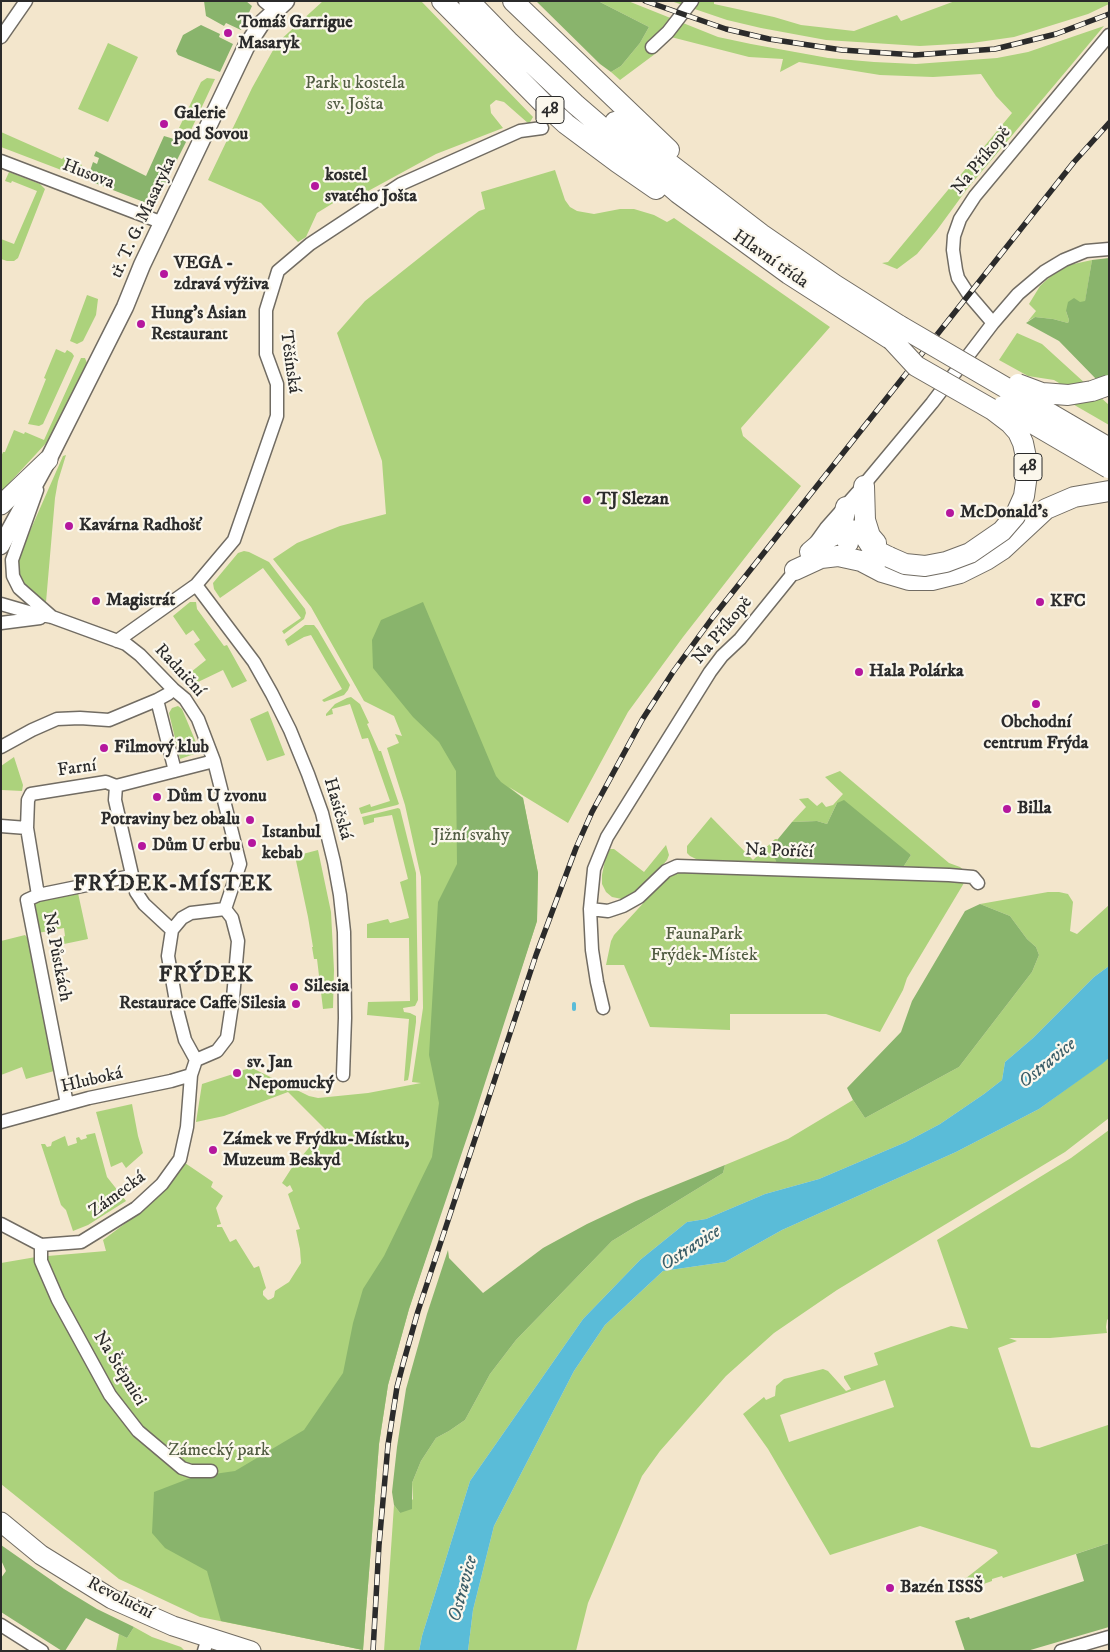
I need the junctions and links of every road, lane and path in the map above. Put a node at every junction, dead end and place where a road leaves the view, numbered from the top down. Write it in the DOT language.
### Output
graph roads {
  1 [pos="26,1"];
  2 [pos="442,1"];
  3 [pos="468,1"];
  4 [pos="486,1"];
  5 [pos="513,1"];
  6 [pos="692,1"];
  7 [pos="275,4"];
  8 [pos="1109,35"];
  9 [pos="1,37"];
  10 [pos="652,47"];
  11 [pos="542,128"];
  12 [pos="1,161"];
  13 [pos="683,186"];
  14 [pos="163,223"];
  15 [pos="1109,249"];
  16 [pos="793,267"];
  17 [pos="993,324"];
  18 [pos="896,333"];
  19 [pos="1109,385"];
  20 [pos="1109,448"];
  21 [pos="48,460"];
  22 [pos="1109,468"];
  23 [pos="864,486"];
  24 [pos="1109,491"];
  25 [pos="1,505"];
  26 [pos="846,507"];
  27 [pos="1,523"];
  28 [pos="843,531"];
  29 [pos="1,546"];
  30 [pos="810,552"];
  31 [pos="875,553"];
  32 [pos="795,570"];
  33 [pos="196,585"];
  34 [pos="1,604"];
  35 [pos="52,617"];
  36 [pos="1,623"];
  37 [pos="117,641"];
  38 [pos="173,689"];
  39 [pos="157,700"];
  40 [pos="1,747"];
  41 [pos="214,761"];
  42 [pos="175,771"];
  43 [pos="116,786"];
  44 [pos="31,794"];
  45 [pos="1,826"];
  46 [pos="27,828"];
  47 [pos="132,876"];
  48 [pos="978,883"];
  49 [pos="38,895"];
  50 [pos="225,909"];
  51 [pos="590,909"];
  52 [pos="172,930"];
  53 [pos="604,1008"];
  54 [pos="196,1060"];
  55 [pos="191,1075"];
  56 [pos="343,1075"];
  57 [pos="67,1104"];
  58 [pos="1,1122"];
  59 [pos="1,1224"];
  60 [pos="41,1245"];
  61 [pos="211,1471"];
  62 [pos="1,1522"];
  63 [pos="1,1625"];
  64 [pos="1109,1637"];
  65 [pos="206,1644"];
  66 [pos="42,1651"];
  67 [pos="251,1651"];
  68 [pos="1061,1651"];
  1 -- 9 [label="street"];
  2 -- 13 [label="main road, 48"];
  3 -- 13 [label="main road, 48"];
  4 -- 13 [label="main road, 48"];
  5 -- 13 [label="main road, 48"];
  6 -- 10 [label="street"];
  7 -- 14 [label="street, tř. T. G. Masaryka"];
  8 -- 17 [label="street, Na Příkopě"];
  11 -- 33 [label="street, Těšínská"];
  12 -- 14 [label="street, Husova"];
  13 -- 16 [label="main road, 48"];
  13 -- 16 [label="main road, 48"];
  14 -- 21 [label="street, tř. T. G. Masaryka"];
  15 -- 17 [label="street, Na Příkopě"];
  16 -- 18 [label="main road, Hlavní třída / 48"];
  17 -- 23 [label="street, Na Příkopě"];
  18 -- 19 [label="main road, 48, bridge"];
  18 -- 20 [label="main road, 48, bridge"];
  18 -- 22 [label="main road, Hlavní třída / 48, bridge"];
  18 -- 31 [label="main road, 48, bridge"];
  21 -- 25 [label="main road"];
  21 -- 27 [label="street"];
  21 -- 29 [label="street"];
  21 -- 35 [label="street"];
  23 -- 26 [label="street, Na Příkopě"];
  23 -- 31 [label="main road"];
  24 -- 31 [label="main road, 48"];
  26 -- 28 [label="main road"];
  26 -- 30 [label="street, Na Příkopě"];
  28 -- 30 [label="main road"];
  28 -- 31 [label="main road, 48"];
  30 -- 32 [label="street, Na Příkopě"];
  31 -- 32 [label="main road, 48"];
  32 -- 51 [label="street, Na Příkopě"];
  33 -- 37 [label="street, Těšínská"];
  33 -- 56 [label="street, Hasičská"];
  34 -- 35 [label="street, Radniční"];
  35 -- 36 [label="street"];
  35 -- 37 [label="street, Radniční"];
  37 -- 38 [label="street, Radniční"];
  38 -- 39 [label="street"];
  38 -- 41 [label="street, Radniční"];
  39 -- 40 [label="street"];
  39 -- 42 [label="street, Radniční"];
  41 -- 42 [label="street, Farní"];
  41 -- 50 [label="street, Radniční"];
  42 -- 43 [label="street, Farní"];
  43 -- 44 [label="street, Farní"];
  43 -- 47 [label="street"];
  44 -- 46 [label="street, Na Půstkách"];
  45 -- 46 [label="street"];
  46 -- 49 [label="street, Na Půstkách"];
  47 -- 49 [label="street"];
  47 -- 52 [label="street"];
  48 -- 51 [label="street, Na Poříčí"];
  49 -- 57 [label="street, Na Půstkách"];
  50 -- 52 [label="street"];
  50 -- 54 [label="street"];
  51 -- 53 [label="street, Na Příkopě"];
  52 -- 54 [label="street"];
  54 -- 55 [label="street, Zámecká"];
  55 -- 57 [label="street, Hluboká"];
  55 -- 60 [label="street, Zámecká"];
  57 -- 58 [label="street, Hluboká"];
  59 -- 60 [label="street"];
  60 -- 61 [label="street, Na Štěpnici"];
  62 -- 65 [label="main road, Revoluční"];
  63 -- 66 [label="street"];
  64 -- 68 [label="street"];
  65 -- 67 [label="main road, Revoluční"];
}
